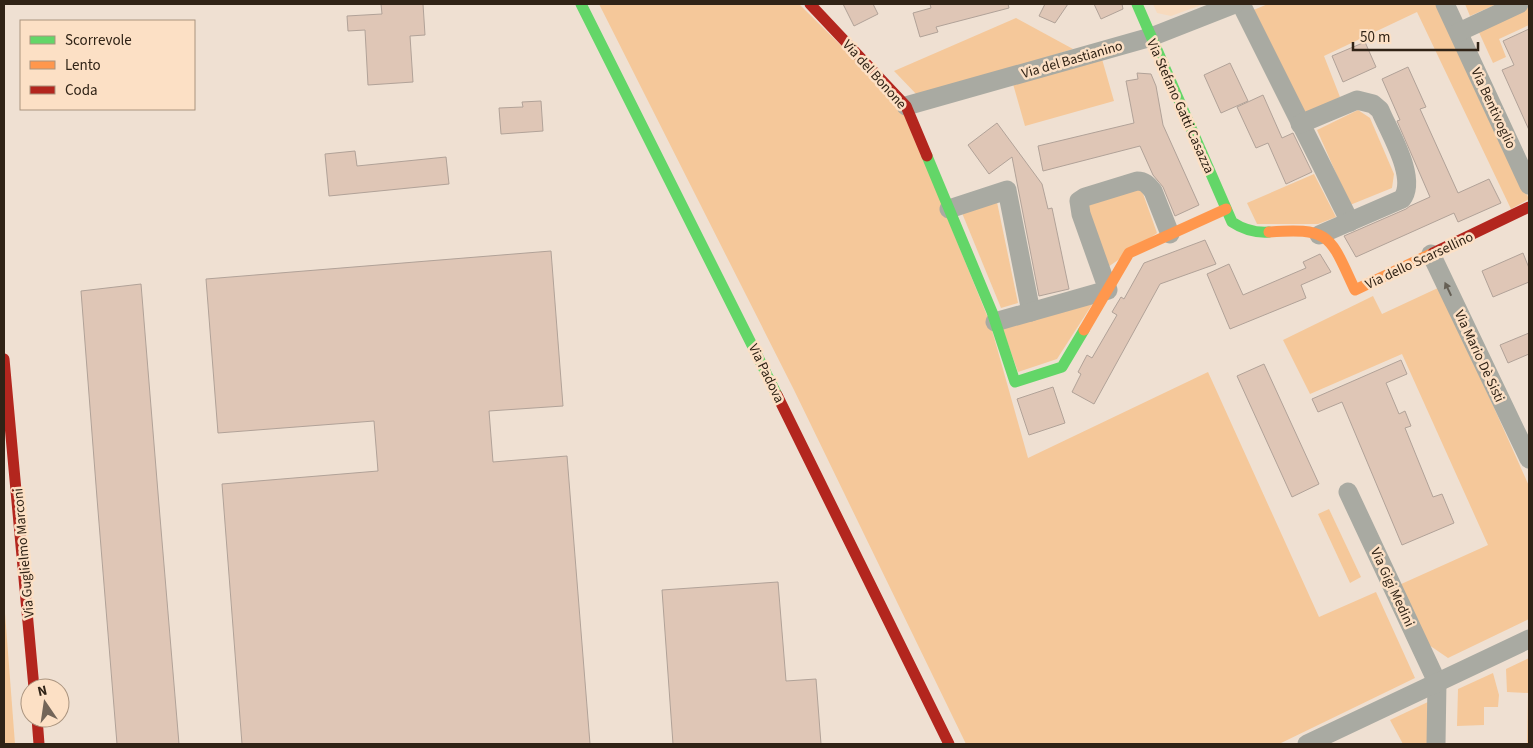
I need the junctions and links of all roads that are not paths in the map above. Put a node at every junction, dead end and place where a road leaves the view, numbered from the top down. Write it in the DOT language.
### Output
graph roads {
  1 [pos="582,4"];
  2 [pos="810,4"];
  3 [pos="1137,4"];
  4 [pos="1235,4"];
  5 [pos="1241,4"];
  6 [pos="1446,4"];
  7 [pos="1519,4"];
  8 [pos="1458,32"];
  9 [pos="1151,37"];
  10 [pos="906,106"];
  11 [pos="1300,124"];
  12 [pos="1529,185"];
  13 [pos="1529,207"];
  14 [pos="949,209"];
  15 [pos="1226,209"];
  16 [pos="1350,222"];
  17 [pos="1170,234"];
  18 [pos="1319,235"];
  19 [pos="1431,254"];
  20 [pos="1108,290"];
  21 [pos="1031,312"];
  22 [pos="996,322"];
  23 [pos="4,359"];
  24 [pos="1529,459"];
  25 [pos="1348,492"];
  26 [pos="1529,639"];
  27 [pos="33,678"];
  28 [pos="1438,682"];
  29 [pos="38,728"];
  30 [pos="39,744"];
  31 [pos="949,744"];
  32 [pos="1307,744"];
  33 [pos="1436,744"];
  1 -- 31 [label="street, Via Padova"];
  2 -- 10 [label="street, Via del Bonone"];
  3 -- 9 [label="street, Via Stefano Gatti Casazza"];
  4 -- 9 [label="street, Via del Bastianino"];
  5 -- 11 [label="street"];
  6 -- 8 [label="street, Via Bentivoglio"];
  7 -- 8 [label="street"];
  8 -- 12 [label="street, Via Bentivoglio"];
  9 -- 10 [label="street, Via del Bastianino"];
  9 -- 15 [label="street, Via Stefano Gatti Casazza"];
  10 -- 14 [label="street, Via del Bonone"];
  11 -- 16 [label="street"];
  11 -- 16 [label="street"];
  13 -- 19 [label="street, Via dello Scarsellino"];
  14 -- 21 [label="street"];
  14 -- 22 [label="street, Via del Bonone"];
  15 -- 17 [label="street"];
  15 -- 18 [label="street"];
  16 -- 18 [label="street"];
  17 -- 20 [label="street"];
  17 -- 20 [label="street"];
  18 -- 19 [label="street, Via dello Scarsellino"];
  24 -- 19 [label="street, Via Mario Dè Sisti, one-way"];
  20 -- 21 [label="street"];
  20 -- 22 [label="street, Via del Bonone"];
  21 -- 22 [label="street"];
  23 -- 27 [label="street, Via Guglielmo Marconi"];
  25 -- 28 [label="street, Via Gigi Medini"];
  26 -- 28 [label="street"];
  28 -- 32 [label="street"];
  28 -- 33 [label="street"];
  29 -- 30 [label="street"];
}
